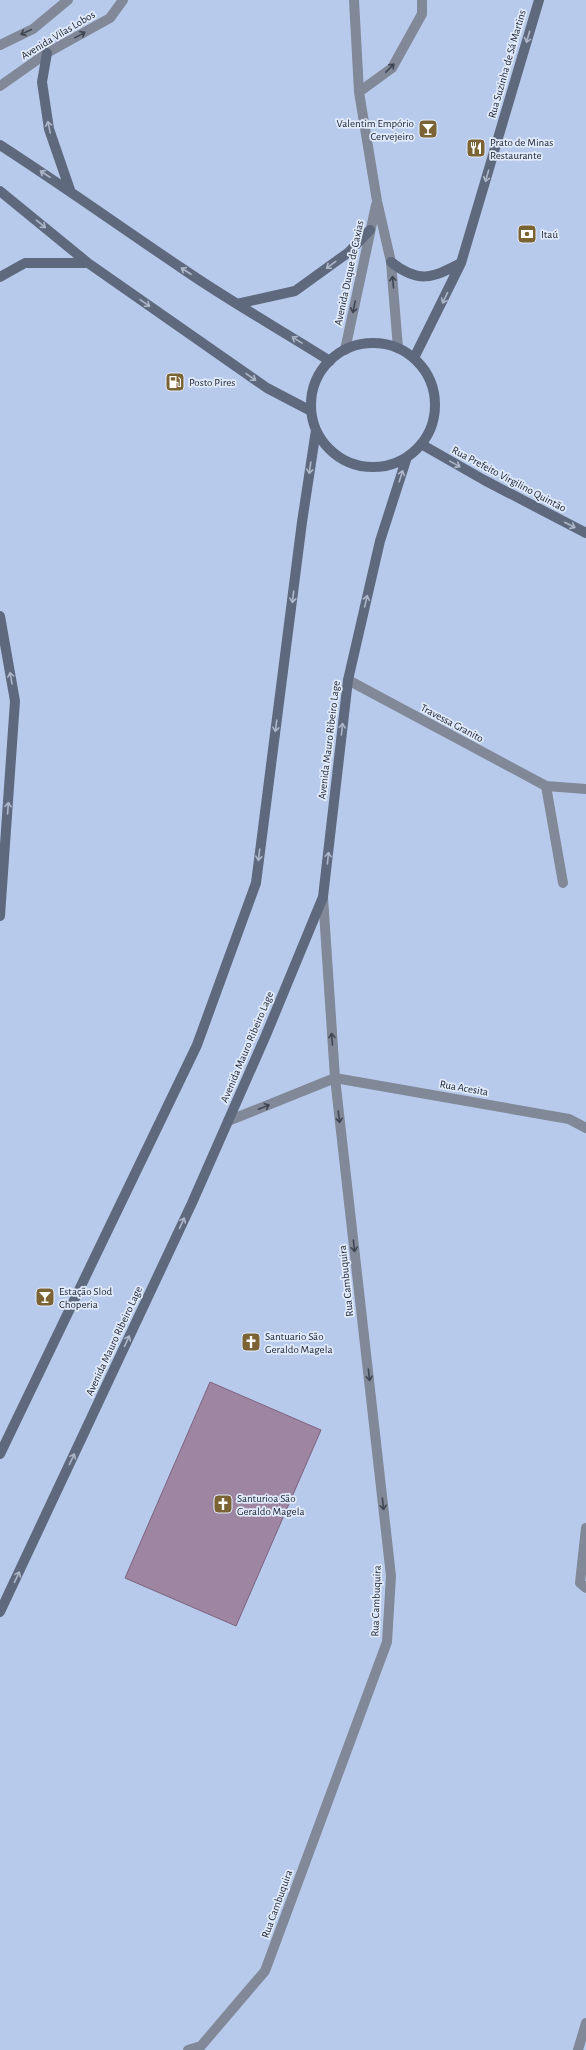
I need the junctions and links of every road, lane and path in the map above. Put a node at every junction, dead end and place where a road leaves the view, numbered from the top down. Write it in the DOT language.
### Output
graph roads {
  1 [pos="68,0"];
  2 [pos="123,0"];
  3 [pos="354,0"];
  4 [pos="422,0"];
  5 [pos="539,0"];
  6 [pos="0,45"];
  7 [pos="47,53"];
  8 [pos="0,86"];
  9 [pos="359,92"];
  10 [pos="0,145"];
  11 [pos="70,190"];
  12 [pos="0,191"];
  13 [pos="377,201"];
  14 [pos="370,230"];
  15 [pos="391,262"];
  16 [pos="88,263"];
  17 [pos="461,263"];
  18 [pos="0,277"];
  19 [pos="237,304"];
  20 [pos="398,348"];
  21 [pos="345,350"];
  22 [pos="414,358"];
  23 [pos="330,360"];
  24 [pos="311,411"];
  25 [pos="316,430"];
  26 [pos="421,444"];
  27 [pos="407,457"];
  28 [pos="586,533"];
  29 [pos="0,616"];
  30 [pos="348,680"];
  31 [pos="546,786"];
  32 [pos="586,790"];
  33 [pos="563,883"];
  34 [pos="323,897"];
  35 [pos="0,916"];
  36 [pos="335,1078"];
  37 [pos="228,1121"];
  38 [pos="586,1128"];
  39 [pos="0,1454"];
  40 [pos="586,1528"];
  41 [pos="586,1588"];
  42 [pos="0,1612"];
  43 [pos="586,2023"];
  44 [pos="188,2050"];
  45 [pos="578,2050"];
  1 -- 6 [label="street, Avenida Vilas Lobos, one-way"];
  7 -- 2 [label="street, Avenida Vilas Lobos, one-way"];
  3 -- 9 [label="street, Avenida Duque de Caxias"];
  9 -- 4 [label="street, one-way"];
  5 -- 17 [label="street, Rua Suzinha de Sá Martins, one-way"];
  7 -- 8 [label="street, Avenida Vilas Lobos"];
  11 -- 7 [label="street, one-way"];
  9 -- 13 [label="street, Avenida Duque de Caxias"];
  11 -- 10 [label="street, one-way"];
  19 -- 11 [label="street, one-way"];
  12 -- 16 [label="street, one-way"];
  13 -- 14 [label="street, Avenida Duque de Caxias"];
  13 -- 15 [label="street, Avenida Duque de Caxias"];
  14 -- 19 [label="street, one-way"];
  14 -- 21 [label="street, Avenida Duque de Caxias, one-way"];
  15 -- 17 [label="street"];
  20 -- 15 [label="street, Avenida Duque de Caxias, one-way"];
  16 -- 18 [label="street"];
  16 -- 24 [label="street, one-way"];
  17 -- 22 [label="street, Rua Suzinha de Sá Martins, one-way"];
  23 -- 19 [label="street, one-way"];
  20 -- 21 [label="street"];
  20 -- 22 [label="street"];
  21 -- 23 [label="street"];
  22 -- 26 [label="street"];
  23 -- 24 [label="street"];
  24 -- 25 [label="street"];
  25 -- 27 [label="street"];
  25 -- 39 [label="street, one-way"];
  26 -- 27 [label="street"];
  26 -- 28 [label="street, Rua Prefeito Virgilino Quintão, one-way"];
  30 -- 27 [label="street, Avenida Mauro Ribeiro Lage, one-way"];
  35 -- 29 [label="street, one-way"];
  30 -- 31 [label="street, Travessa Granito"];
  34 -- 30 [label="street, Avenida Mauro Ribeiro Lage, one-way"];
  31 -- 32 [label="street, Travessa Granito"];
  31 -- 33 [label="street"];
  36 -- 34 [label="street, Rua Cambuquira, one-way"];
  34 -- 37 [label="street, Avenida Mauro Ribeiro Lage"];
  37 -- 36 [label="street, one-way"];
  36 -- 38 [label="street, Rua Acesita"];
  36 -- 44 [label="street, Rua Cambuquira, one-way"];
  42 -- 37 [label="street, Avenida Mauro Ribeiro Lage, one-way"];
  40 -- 41 [label="street"];
  43 -- 45 [label="street"];
}
